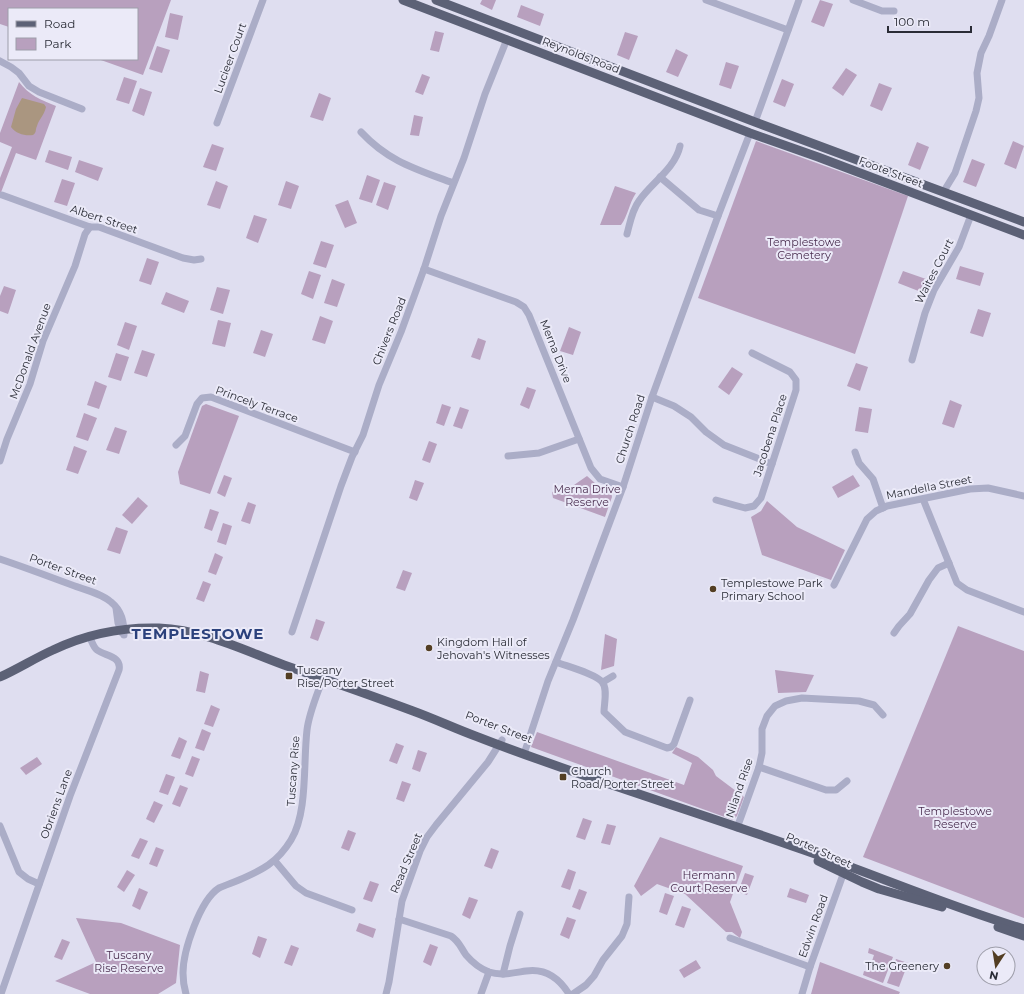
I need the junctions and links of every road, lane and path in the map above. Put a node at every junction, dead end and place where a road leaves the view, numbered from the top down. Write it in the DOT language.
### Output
graph roads {
  1 [pos="263,0"];
  2 [pos="403,0"];
  3 [pos="436,0"];
  4 [pos="706,0"];
  5 [pos="799,0"];
  6 [pos="853,0"];
  7 [pos="1002,0"];
  8 [pos="894,10"];
  9 [pos="788,30"];
  10 [pos="507,39"];
  11 [pos="0,61"];
  12 [pos="692,98"];
  13 [pos="719,108"];
  14 [pos="82,109"];
  15 [pos="688,109"];
  16 [pos="755,122"];
  17 [pos="217,124"];
  18 [pos="361,132"];
  19 [pos="750,133"];
  20 [pos="680,146"];
  21 [pos="660,177"];
  22 [pos="453,183"];
  23 [pos="944,191"];
  24 [pos="2,195"];
  25 [pos="971,215"];
  26 [pos="718,216"];
  27 [pos="1024,222"];
  28 [pos="90,228"];
  29 [pos="627,234"];
  30 [pos="1024,235"];
  31 [pos="201,259"];
  32 [pos="424,269"];
  33 [pos="752,353"];
  34 [pos="912,360"];
  35 [pos="652,397"];
  36 [pos="579,438"];
  37 [pos="176,445"];
  38 [pos="355,452"];
  39 [pos="855,452"];
  40 [pos="508,456"];
  41 [pos="0,462"];
  42 [pos="772,464"];
  43 [pos="622,487"];
  44 [pos="1024,496"];
  45 [pos="922,499"];
  46 [pos="716,500"];
  47 [pos="883,508"];
  48 [pos="0,559"];
  49 [pos="949,563"];
  50 [pos="834,584"];
  51 [pos="1024,612"];
  52 [pos="122,631"];
  53 [pos="292,632"];
  54 [pos="894,633"];
  55 [pos="90,639"];
  56 [pos="556,662"];
  57 [pos="613,676"];
  58 [pos="324,678"];
  59 [pos="0,679"];
  60 [pos="603,682"];
  61 [pos="690,700"];
  62 [pos="883,715"];
  63 [pos="500,743"];
  64 [pos="525,752"];
  65 [pos="759,767"];
  66 [pos="847,781"];
  67 [pos="0,826"];
  68 [pos="737,828"];
  69 [pos="275,861"];
  70 [pos="845,869"];
  71 [pos="889,881"];
  72 [pos="39,884"];
  73 [pos="892,893"];
  74 [pos="629,897"];
  75 [pos="352,910"];
  76 [pos="520,914"];
  77 [pos="399,919"];
  78 [pos="1024,929"];
  79 [pos="1024,936"];
  80 [pos="730,938"];
  81 [pos="810,967"];
  82 [pos="489,972"];
  83 [pos="503,974"];
  84 [pos="1,994"];
  85 [pos="186,994"];
  86 [pos="386,994"];
  87 [pos="481,994"];
  88 [pos="569,994"];
  89 [pos="573,994"];
  90 [pos="802,994"];
  1 -- 17 [label="street, Lucieer Court"];
  2 -- 10 [label="main road, Reynolds Road"];
  3 -- 12 [label="main road, Reynolds Road"];
  4 -- 9 [label="street"];
  5 -- 9 [label="street"];
  6 -- 8 [label="street"];
  7 -- 23 [label="street"];
  9 -- 16 [label="street"];
  10 -- 15 [label="main road, Reynolds Road"];
  10 -- 22 [label="street, Chivers Road"];
  11 -- 14 [label="street"];
  12 -- 13 [label="main road, Reynolds Road"];
  12 -- 15 [label="main road"];
  13 -- 16 [label="main road, Reynolds Road"];
  13 -- 19 [label="main road"];
  15 -- 19 [label="main road, Reynolds Road"];
  16 -- 23 [label="main road, Foote Street"];
  18 -- 22 [label="street"];
  19 -- 25 [label="main road, Foote Street"];
  19 -- 26 [label="street, Church Road"];
  20 -- 21 [label="street"];
  21 -- 26 [label="street"];
  21 -- 29 [label="street"];
  22 -- 32 [label="street, Chivers Road"];
  23 -- 27 [label="main road, Foote Street"];
  24 -- 28 [label="street, Albert Street"];
  25 -- 30 [label="main road, Foote Street"];
  25 -- 34 [label="street, Waites Court"];
  26 -- 35 [label="street, Church Road"];
  28 -- 31 [label="street, Albert Street"];
  28 -- 41 [label="street, McDonald Avenue"];
  32 -- 36 [label="street, Merna Drive"];
  32 -- 38 [label="street, Chivers Road"];
  33 -- 42 [label="street, Jacobena Place"];
  35 -- 42 [label="street"];
  35 -- 43 [label="street, Church Road"];
  36 -- 40 [label="street"];
  36 -- 43 [label="street, Merna Drive"];
  37 -- 38 [label="street, Princely Terrace"];
  38 -- 53 [label="street, Chivers Road"];
  39 -- 47 [label="street"];
  42 -- 46 [label="street, Jacobena Place"];
  43 -- 56 [label="street, Church Road"];
  44 -- 45 [label="street, Mandella Street"];
  45 -- 47 [label="street, Mandella Street"];
  45 -- 49 [label="street"];
  47 -- 50 [label="street, Mandella Street"];
  48 -- 52 [label="street, Porter Street"];
  49 -- 51 [label="street"];
  49 -- 54 [label="street"];
  52 -- 55 [label="main road"];
  52 -- 58 [label="main road, Porter Street"];
  55 -- 59 [label="main road"];
  55 -- 72 [label="street, Obriens Lane"];
  56 -- 60 [label="street"];
  56 -- 64 [label="street, Church Road"];
  57 -- 60 [label="street"];
  58 -- 63 [label="main road, Porter Street"];
  58 -- 69 [label="street, Tuscany Rise"];
  60 -- 61 [label="street"];
  62 -- 65 [label="street, Niland Rise"];
  63 -- 64 [label="main road, Porter Street"];
  63 -- 77 [label="street, Read Street"];
  64 -- 68 [label="main road, Porter Street"];
  65 -- 66 [label="street"];
  65 -- 68 [label="street, Niland Rise"];
  67 -- 72 [label="street"];
  68 -- 70 [label="main road, Porter Street"];
  69 -- 75 [label="street"];
  69 -- 85 [label="street, Tuscany Rise"];
  70 -- 71 [label="main road, Porter Street"];
  70 -- 73 [label="main road, Porter Street"];
  70 -- 81 [label="street, Edwin Road"];
  71 -- 73 [label="street"];
  71 -- 78 [label="main road, Porter Street"];
  72 -- 84 [label="street, Obriens Lane"];
  73 -- 79 [label="main road, Porter Street"];
  74 -- 89 [label="street"];
  76 -- 83 [label="street"];
  77 -- 82 [label="street"];
  77 -- 86 [label="street, Read Street"];
  80 -- 81 [label="street"];
  81 -- 90 [label="street, Edwin Road"];
  82 -- 83 [label="street"];
  82 -- 87 [label="street"];
  83 -- 88 [label="street"];
}
